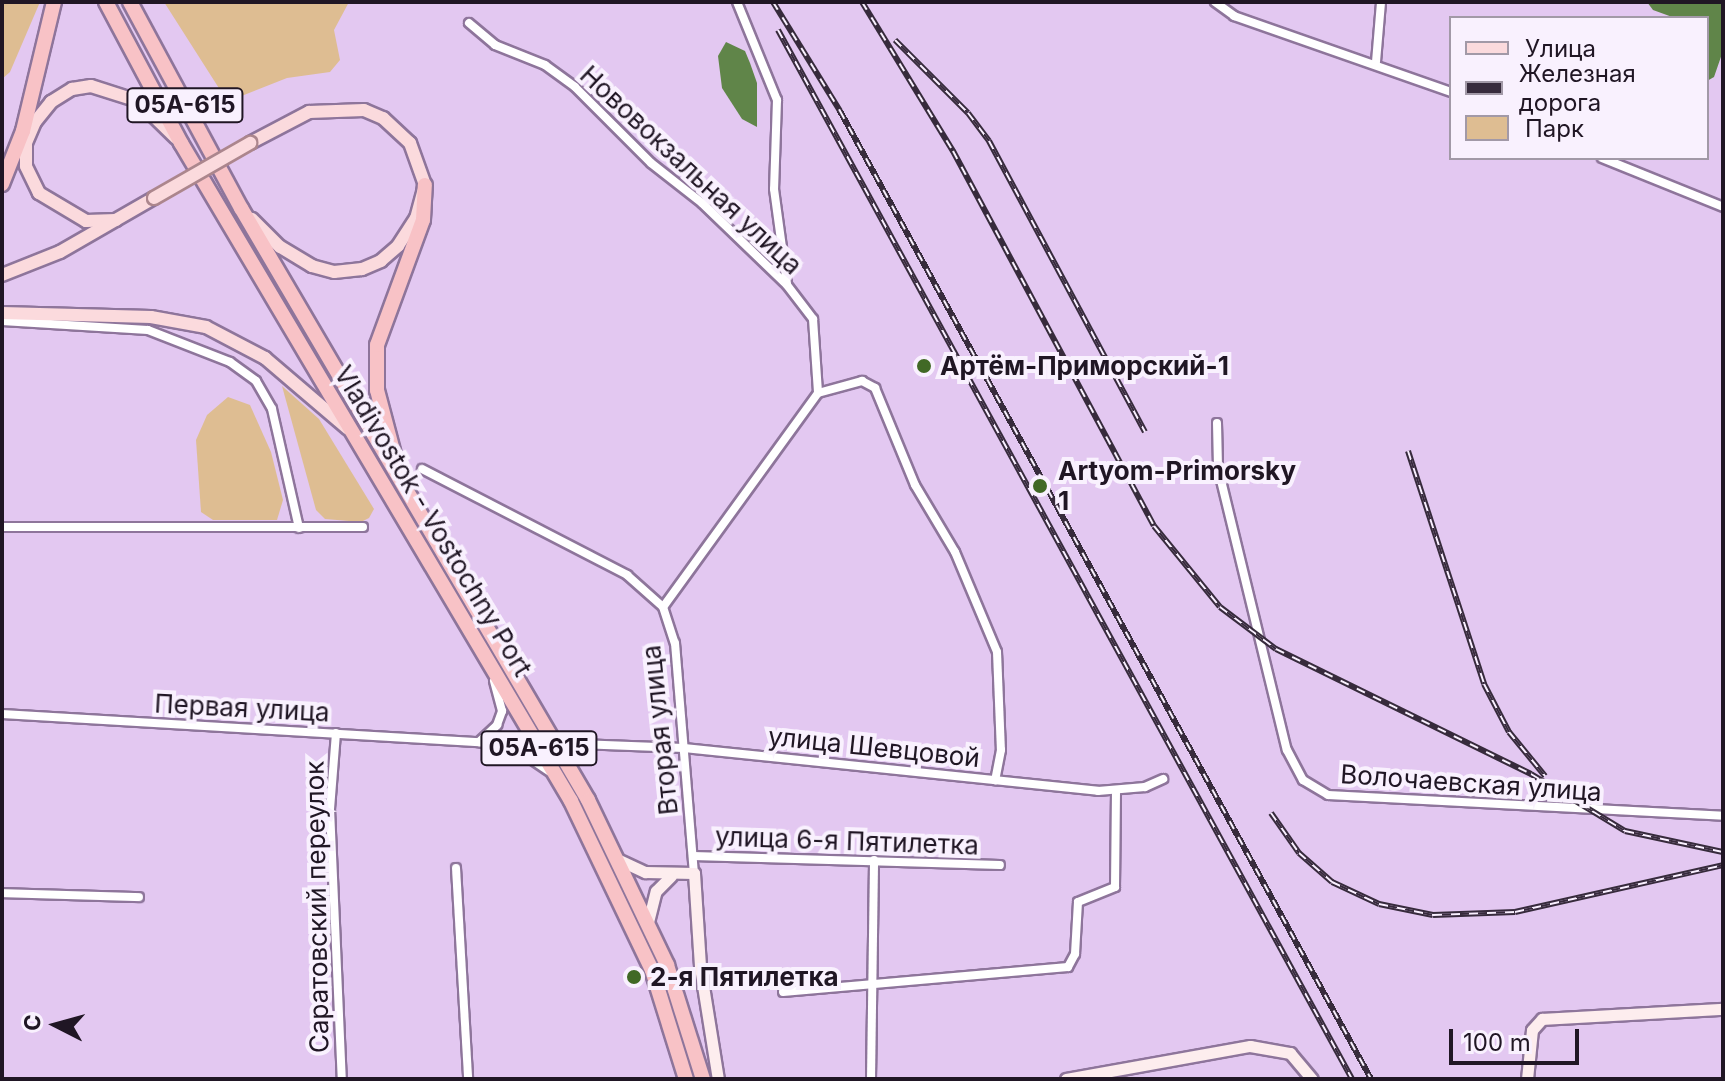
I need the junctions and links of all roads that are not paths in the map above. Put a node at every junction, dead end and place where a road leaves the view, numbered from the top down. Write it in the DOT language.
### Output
graph roads {
  1 [pos="54,2"];
  2 [pos="106,2"];
  3 [pos="130,2"];
  4 [pos="737,2"];
  5 [pos="1215,2"];
  6 [pos="1381,2"];
  7 [pos="469,23"];
  8 [pos="1376,62"];
  9 [pos="1449,91"];
  10 [pos="181,143"];
  11 [pos="1607,160"];
  12 [pos="2,184"];
  13 [pos="425,185"];
  14 [pos="1723,207"];
  15 [pos="241,208"];
  16 [pos="116,220"];
  17 [pos="2,275"];
  18 [pos="787,285"];
  19 [pos="2,313"];
  20 [pos="2,321"];
  21 [pos="818,393"];
  22 [pos="1217,423"];
  23 [pos="355,436"];
  24 [pos="422,469"];
  25 [pos="400,478"];
  26 [pos="2,527"];
  27 [pos="363,527"];
  28 [pos="299,528"];
  29 [pos="663,607"];
  30 [pos="482,648"];
  31 [pos="2,714"];
  32 [pos="336,733"];
  33 [pos="479,742"];
  34 [pos="578,744"];
  35 [pos="684,748"];
  36 [pos="555,777"];
  37 [pos="1163,779"];
  38 [pos="995,780"];
  39 [pos="1116,792"];
  40 [pos="1723,816"];
  41 [pos="693,856"];
  42 [pos="619,860"];
  43 [pos="874,860"];
  44 [pos="1000,865"];
  45 [pos="456,868"];
  46 [pos="694,873"];
  47 [pos="671,876"];
  48 [pos="2,893"];
  49 [pos="139,897"];
  50 [pos="648,922"];
  51 [pos="871,985"];
  52 [pos="783,992"];
  53 [pos="1723,1009"];
  54 [pos="342,1079"];
  55 [pos="468,1079"];
  56 [pos="686,1079"];
  57 [pos="703,1079"];
  58 [pos="718,1079"];
  59 [pos="871,1079"];
  60 [pos="1066,1079"];
  61 [pos="1312,1079"];
  62 [pos="1527,1079"];
  1 -- 12 [label="highway"];
  2 -- 10 [label="highway, Vladivostok - Vostochny Port / 05А-615"];
  3 -- 15 [label="highway, Vladivostok - Vostochny Port / 05А-615"];
  4 -- 18 [label="street"];
  5 -- 8 [label="street"];
  6 -- 8 [label="street"];
  7 -- 18 [label="street, Нововокзальная улица"];
  8 -- 9 [label="street"];
  10 -- 16 [label="main road"];
  10 -- 23 [label="highway, Vladivostok - Vostochny Port / 05А-615"];
  11 -- 14 [label="street"];
  13 -- 15 [label="main road"];
  13 -- 16 [label="main road, bridge"];
  13 -- 25 [label="highway"];
  15 -- 25 [label="highway, Vladivostok - Vostochny Port / 05А-615"];
  16 -- 17 [label="main road"];
  18 -- 21 [label="street, Нововокзальная улица"];
  19 -- 23 [label="main road"];
  20 -- 28 [label="street"];
  21 -- 29 [label="street"];
  21 -- 38 [label="street"];
  22 -- 40 [label="street, Волочаевская улица"];
  23 -- 30 [label="highway, Vladivostok - Vostochny Port / 05А-615"];
  24 -- 29 [label="street, Вторая улица"];
  25 -- 42 [label="highway, Vladivostok - Vostochny Port / 05А-615"];
  26 -- 28 [label="street"];
  27 -- 28 [label="street"];
  29 -- 35 [label="street, Вторая улица"];
  30 -- 33 [label="street"];
  30 -- 36 [label="highway, Vladivostok - Vostochny Port / 05А-615"];
  31 -- 32 [label="street, Первая улица"];
  32 -- 33 [label="street, Первая улица"];
  32 -- 54 [label="street, Саратовский переулок"];
  33 -- 36 [label="street, Первая улица"];
  34 -- 35 [label="street, улица Шевцовой"];
  35 -- 38 [label="street, улица Шевцовой"];
  35 -- 41 [label="street, Вторая улица"];
  36 -- 56 [label="highway, Vladivostok - Vostochny Port / 05А-615"];
  37 -- 39 [label="street, улица Шевцовой"];
  38 -- 39 [label="street, улица Шевцовой"];
  39 -- 51 [label="street"];
  41 -- 43 [label="street, улица 6-я Пятилетка"];
  41 -- 46 [label="street, Вторая улица"];
  42 -- 47 [label="main road"];
  42 -- 50 [label="highway, Vladivostok - Vostochny Port / 05А-615"];
  43 -- 44 [label="street, улица 6-я Пятилетка"];
  43 -- 51 [label="street"];
  45 -- 55 [label="street"];
  46 -- 47 [label="main road"];
  46 -- 58 [label="main road, Вторая улица"];
  47 -- 50 [label="main road"];
  48 -- 49 [label="street"];
  50 -- 57 [label="highway, Vladivostok - Vostochny Port / 05А-615"];
  51 -- 52 [label="street"];
  51 -- 59 [label="street"];
  53 -- 62 [label="main road"];
  60 -- 61 [label="main road"];
}
